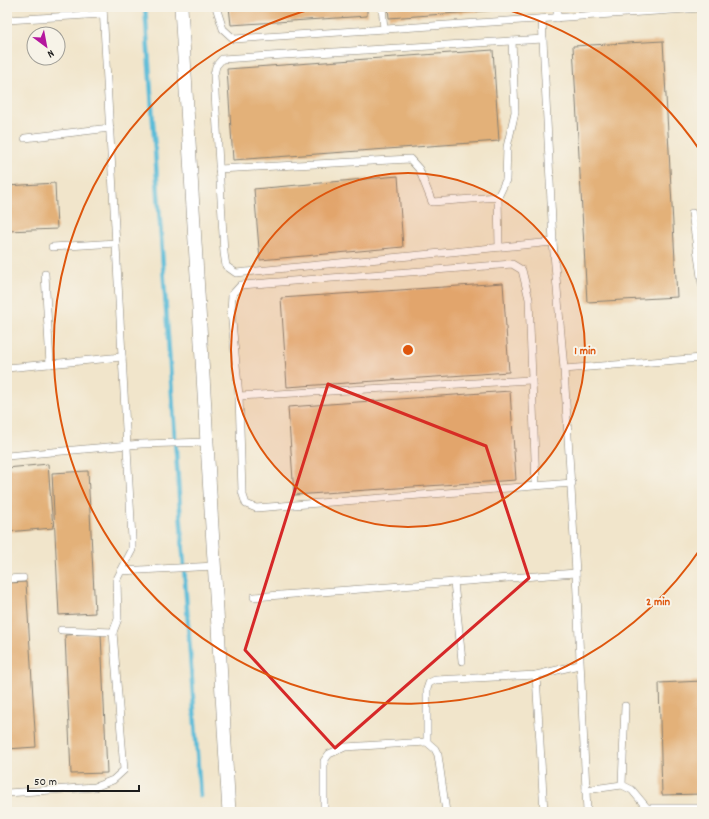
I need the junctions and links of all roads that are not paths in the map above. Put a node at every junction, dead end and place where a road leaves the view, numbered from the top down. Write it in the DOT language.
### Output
graph roads {
  1 [pos="181,7"];
  2 [pos="216,7"];
  3 [pos="382,7"];
  4 [pos="556,7"];
  5 [pos="702,8"];
  6 [pos="103,10"];
  7 [pos="557,18"];
  8 [pos="542,19"];
  9 [pos="7,20"];
  10 [pos="384,29"];
  11 [pos="543,38"];
  12 [pos="512,41"];
  13 [pos="110,128"];
  14 [pos="25,138"];
  15 [pos="219,169"];
  16 [pos="498,197"];
  17 [pos="692,213"];
  18 [pos="553,242"];
  19 [pos="116,243"];
  20 [pos="52,247"];
  21 [pos="499,247"];
  22 [pos="45,274"];
  23 [pos="702,284"];
  24 [pos="122,358"];
  25 [pos="702,358"];
  26 [pos="50,364"];
  27 [pos="7,368"];
  28 [pos="564,369"];
  29 [pos="531,380"];
  30 [pos="238,396"];
  31 [pos="208,442"];
  32 [pos="126,446"];
  33 [pos="7,456"];
  34 [pos="572,484"];
  35 [pos="536,486"];
  36 [pos="215,566"];
  37 [pos="121,571"];
  38 [pos="576,573"];
  39 [pos="22,578"];
  40 [pos="7,579"];
  41 [pos="454,582"];
  42 [pos="254,597"];
  43 [pos="61,630"];
  44 [pos="113,632"];
  45 [pos="462,661"];
  46 [pos="579,664"];
  47 [pos="536,675"];
  48 [pos="625,706"];
  49 [pos="427,742"];
  50 [pos="622,785"];
  51 [pos="586,790"];
  52 [pos="7,793"];
  53 [pos="702,808"];
  54 [pos="229,812"];
  55 [pos="324,812"];
  56 [pos="446,812"];
  57 [pos="544,812"];
  58 [pos="587,812"];
  1 -- 31 [label="street"];
  2 -- 10 [label="lane"];
  3 -- 10 [label="lane"];
  4 -- 7 [label="lane"];
  5 -- 7 [label="lane"];
  6 -- 9 [label="lane"];
  6 -- 13 [label="lane"];
  7 -- 8 [label="lane"];
  8 -- 10 [label="lane"];
  8 -- 11 [label="lane"];
  11 -- 12 [label="lane"];
  11 -- 18 [label="lane"];
  12 -- 15 [label="lane"];
  12 -- 16 [label="lane"];
  13 -- 14 [label="lane"];
  13 -- 19 [label="lane"];
  15 -- 16 [label="lane"];
  15 -- 21 [label="lane"];
  16 -- 21 [label="lane"];
  17 -- 23 [label="lane"];
  18 -- 21 [label="lane"];
  18 -- 28 [label="lane"];
  19 -- 20 [label="lane"];
  19 -- 24 [label="lane"];
  22 -- 26 [label="lane"];
  24 -- 26 [label="lane"];
  24 -- 32 [label="lane"];
  25 -- 28 [label="lane"];
  26 -- 27 [label="lane"];
  28 -- 34 [label="lane"];
  29 -- 30 [label="lane"];
  29 -- 30 [label="lane"];
  29 -- 35 [label="lane"];
  30 -- 35 [label="lane"];
  31 -- 32 [label="lane"];
  31 -- 36 [label="street"];
  32 -- 33 [label="lane"];
  32 -- 37 [label="lane"];
  34 -- 35 [label="lane"];
  34 -- 38 [label="lane"];
  36 -- 37 [label="lane"];
  36 -- 54 [label="street"];
  37 -- 44 [label="lane"];
  38 -- 41 [label="lane"];
  38 -- 46 [label="lane"];
  39 -- 40 [label="lane"];
  41 -- 42 [label="lane"];
  41 -- 45 [label="lane"];
  43 -- 44 [label="lane"];
  44 -- 52 [label="lane"];
  46 -- 47 [label="lane"];
  46 -- 51 [label="lane"];
  47 -- 49 [label="lane"];
  47 -- 57 [label="lane"];
  48 -- 50 [label="lane"];
  49 -- 55 [label="lane"];
  49 -- 56 [label="lane"];
  50 -- 51 [label="lane"];
  50 -- 53 [label="lane"];
  51 -- 58 [label="lane"];
}
